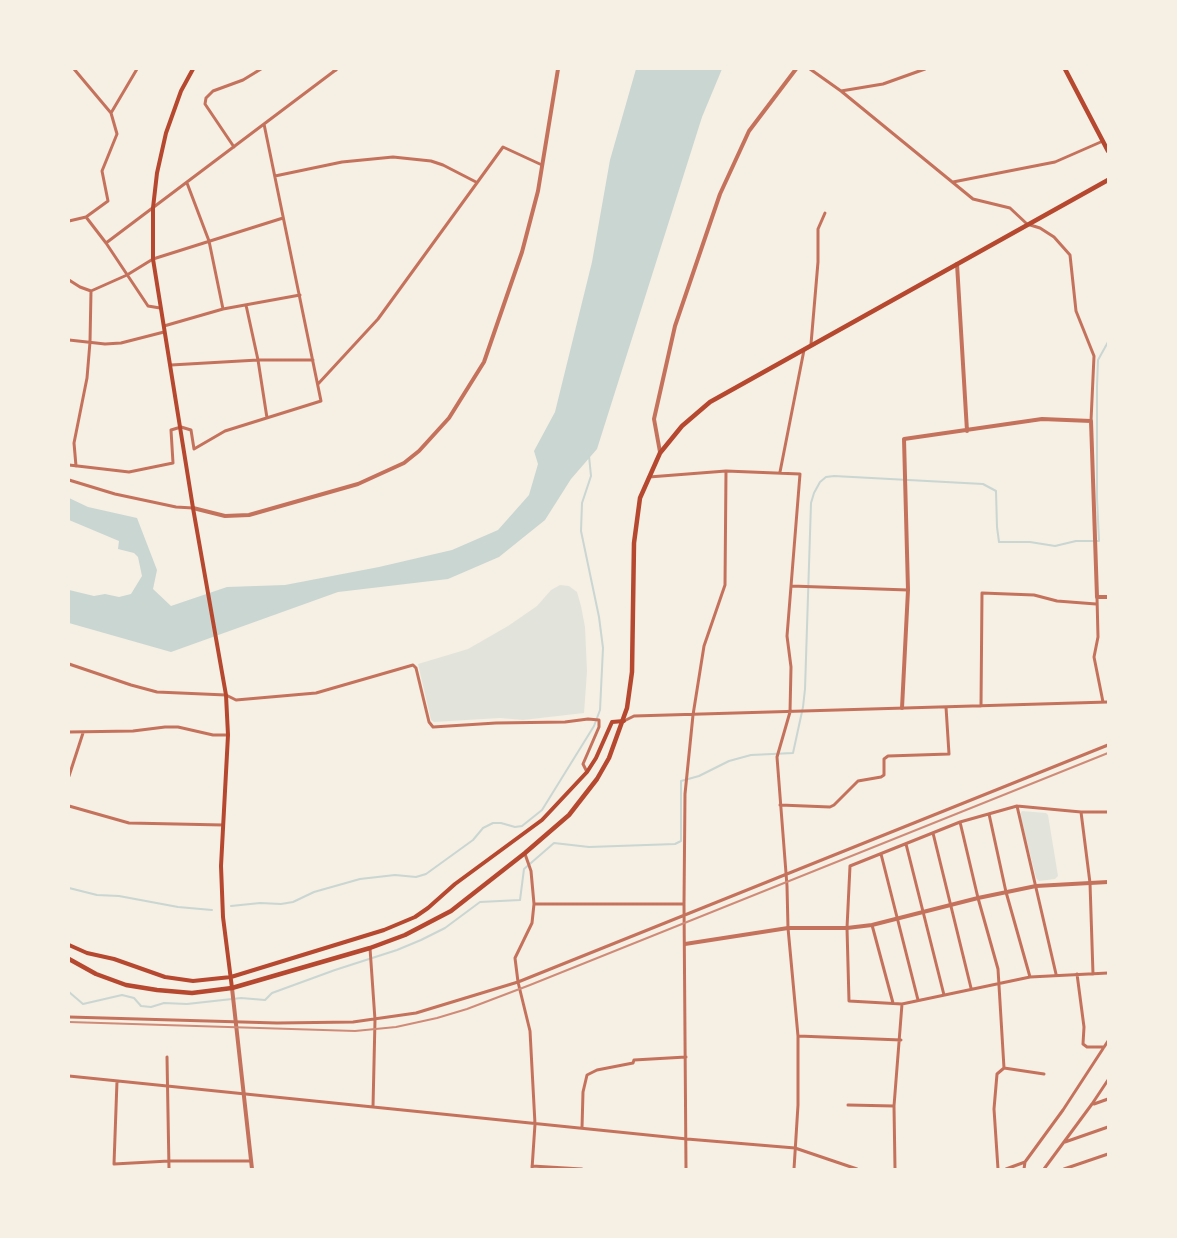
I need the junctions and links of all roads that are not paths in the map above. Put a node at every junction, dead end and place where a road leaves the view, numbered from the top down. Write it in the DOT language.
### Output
graph roads {
  1 [pos="74,69"];
  2 [pos="138,69"];
  3 [pos="193,69"];
  4 [pos="261,69"];
  5 [pos="336,69"];
  6 [pos="558,69"];
  7 [pos="796,69"];
  8 [pos="810,69"];
  9 [pos="925,69"];
  10 [pos="1065,69"];
  11 [pos="841,91"];
  12 [pos="111,113"];
  13 [pos="264,124"];
  14 [pos="1102,141"];
  15 [pos="235,147"];
  16 [pos="1108,151"];
  17 [pos="542,165"];
  18 [pos="275,176"];
  19 [pos="1108,180"];
  20 [pos="953,182"];
  21 [pos="187,183"];
  22 [pos="477,183"];
  23 [pos="153,208"];
  24 [pos="825,213"];
  25 [pos="86,217"];
  26 [pos="283,218"];
  27 [pos="69,221"];
  28 [pos="1027,224"];
  29 [pos="209,242"];
  30 [pos="106,243"];
  31 [pos="153,259"];
  32 [pos="957,263"];
  33 [pos="127,274"];
  34 [pos="69,280"];
  35 [pos="92,291"];
  36 [pos="300,295"];
  37 [pos="246,305"];
  38 [pos="160,308"];
  39 [pos="223,309"];
  40 [pos="163,326"];
  41 [pos="164,333"];
  42 [pos="69,340"];
  43 [pos="90,342"];
  44 [pos="811,345"];
  45 [pos="804,349"];
  46 [pos="258,360"];
  47 [pos="313,360"];
  48 [pos="170,364"];
  49 [pos="318,384"];
  50 [pos="267,418"];
  51 [pos="1091,421"];
  52 [pos="181,427"];
  53 [pos="967,431"];
  54 [pos="660,453"];
  55 [pos="69,465"];
  56 [pos="76,466"];
  57 [pos="726,471"];
  58 [pos="780,472"];
  59 [pos="649,477"];
  60 [pos="69,480"];
  61 [pos="193,508"];
  62 [pos="791,586"];
  63 [pos="908,590"];
  64 [pos="1097,597"];
  65 [pos="1108,597"];
  66 [pos="1096,604"];
  67 [pos="69,664"];
  68 [pos="226,696"];
  69 [pos="1103,702"];
  70 [pos="1108,702"];
  71 [pos="981,706"];
  72 [pos="902,708"];
  73 [pos="946,708"];
  74 [pos="790,712"];
  75 [pos="693,715"];
  76 [pos="624,721"];
  77 [pos="69,732"];
  78 [pos="83,733"];
  79 [pos="228,735"];
  80 [pos="1108,745"];
  81 [pos="587,772"];
  82 [pos="69,776"];
  83 [pos="780,805"];
  84 [pos="69,806"];
  85 [pos="1017,806"];
  86 [pos="1081,812"];
  87 [pos="1108,812"];
  88 [pos="989,814"];
  89 [pos="960,822"];
  90 [pos="224,825"];
  91 [pos="933,832"];
  92 [pos="906,844"];
  93 [pos="525,853"];
  94 [pos="881,854"];
  95 [pos="785,874"];
  96 [pos="1108,882"];
  97 [pos="1090,883"];
  98 [pos="1036,886"];
  99 [pos="1006,892"];
  100 [pos="978,898"];
  101 [pos="534,904"];
  102 [pos="684,904"];
  103 [pos="951,906"];
  104 [pos="924,912"];
  105 [pos="684,916"];
  106 [pos="897,919"];
  107 [pos="872,925"];
  108 [pos="788,928"];
  109 [pos="847,928"];
  110 [pos="685,944"];
  111 [pos="69,945"];
  112 [pos="370,948"];
  113 [pos="69,959"];
  114 [pos="1108,973"];
  115 [pos="1077,974"];
  116 [pos="1093,974"];
  117 [pos="1056,975"];
  118 [pos="231,977"];
  119 [pos="1030,977"];
  120 [pos="518,982"];
  121 [pos="999,984"];
  122 [pos="232,988"];
  123 [pos="971,989"];
  124 [pos="944,995"];
  125 [pos="918,1001"];
  126 [pos="893,1003"];
  127 [pos="902,1004"];
  128 [pos="69,1017"];
  129 [pos="375,1020"];
  130 [pos="235,1021"];
  131 [pos="798,1036"];
  132 [pos="901,1040"];
  133 [pos="1108,1041"];
  134 [pos="1104,1047"];
  135 [pos="686,1056"];
  136 [pos="167,1057"];
  137 [pos="1004,1068"];
  138 [pos="1044,1074"];
  139 [pos="69,1076"];
  140 [pos="1108,1080"];
  141 [pos="117,1081"];
  142 [pos="167,1086"];
  143 [pos="243,1094"];
  144 [pos="1108,1099"];
  145 [pos="1092,1104"];
  146 [pos="848,1105"];
  147 [pos="894,1106"];
  148 [pos="373,1107"];
  149 [pos="535,1124"];
  150 [pos="1108,1127"];
  151 [pos="582,1128"];
  152 [pos="687,1139"];
  153 [pos="1063,1142"];
  154 [pos="795,1148"];
  155 [pos="1108,1154"];
  156 [pos="169,1161"];
  157 [pos="251,1161"];
  158 [pos="1025,1162"];
  159 [pos="532,1167"];
  160 [pos="169,1169"];
  161 [pos="252,1169"];
  162 [pos="582,1169"];
  163 [pos="686,1169"];
  164 [pos="794,1169"];
  165 [pos="857,1169"];
  166 [pos="895,1169"];
  167 [pos="998,1169"];
  168 [pos="1006,1169"];
  169 [pos="1024,1169"];
  170 [pos="1044,1169"];
  171 [pos="1064,1169"];
  1 -- 12 [label="street"];
  2 -- 12 [label="street"];
  3 -- 23 [label="main road"];
  4 -- 15 [label="street"];
  5 -- 13 [label="street"];
  6 -- 17 [label="street"];
  7 -- 54 [label="street"];
  8 -- 11 [label="street"];
  9 -- 11 [label="street"];
  10 -- 14 [label="highway"];
  11 -- 20 [label="street"];
  12 -- 25 [label="street"];
  13 -- 15 [label="street"];
  13 -- 18 [label="street"];
  14 -- 16 [label="highway"];
  14 -- 20 [label="street"];
  15 -- 21 [label="street"];
  17 -- 22 [label="street"];
  17 -- 61 [label="street"];
  18 -- 22 [label="street"];
  18 -- 26 [label="street"];
  19 -- 28 [label="highway"];
  20 -- 28 [label="street"];
  21 -- 23 [label="street"];
  21 -- 29 [label="street"];
  22 -- 49 [label="street"];
  23 -- 30 [label="street"];
  23 -- 31 [label="main road"];
  24 -- 44 [label="street"];
  25 -- 27 [label="street"];
  25 -- 30 [label="street"];
  26 -- 29 [label="street"];
  26 -- 36 [label="street"];
  28 -- 32 [label="highway"];
  28 -- 51 [label="street"];
  29 -- 31 [label="street"];
  29 -- 39 [label="street"];
  30 -- 33 [label="street"];
  31 -- 33 [label="street"];
  31 -- 38 [label="main road"];
  32 -- 44 [label="highway"];
  32 -- 53 [label="street"];
  33 -- 35 [label="street"];
  33 -- 38 [label="street"];
  34 -- 35 [label="street"];
  35 -- 43 [label="street"];
  36 -- 37 [label="street"];
  36 -- 47 [label="street"];
  37 -- 39 [label="street"];
  37 -- 46 [label="street"];
  38 -- 40 [label="main road"];
  39 -- 40 [label="street"];
  40 -- 41 [label="main road"];
  41 -- 43 [label="street"];
  41 -- 48 [label="main road"];
  42 -- 43 [label="street"];
  43 -- 56 [label="street"];
  44 -- 45 [label="highway"];
  45 -- 54 [label="highway"];
  45 -- 58 [label="street"];
  46 -- 47 [label="street"];
  46 -- 48 [label="street"];
  46 -- 50 [label="street"];
  47 -- 49 [label="street"];
  48 -- 52 [label="main road"];
  49 -- 50 [label="street"];
  50 -- 52 [label="street"];
  51 -- 53 [label="street"];
  51 -- 64 [label="street"];
  52 -- 56 [label="street"];
  52 -- 61 [label="main road"];
  53 -- 63 [label="street"];
  54 -- 59 [label="highway"];
  55 -- 56 [label="street"];
  57 -- 58 [label="street"];
  57 -- 59 [label="street"];
  57 -- 75 [label="street"];
  58 -- 62 [label="street"];
  59 -- 76 [label="highway"];
  60 -- 61 [label="street"];
  61 -- 68 [label="main road"];
  62 -- 63 [label="street"];
  62 -- 74 [label="street"];
  63 -- 72 [label="street"];
  64 -- 65 [label="street"];
  64 -- 66 [label="street"];
  66 -- 69 [label="street"];
  66 -- 71 [label="street"];
  67 -- 68 [label="street"];
  68 -- 79 [label="main road"];
  68 -- 81 [label="street"];
  69 -- 70 [label="street"];
  69 -- 71 [label="street"];
  71 -- 73 [label="street"];
  72 -- 73 [label="street"];
  72 -- 74 [label="street"];
  73 -- 83 [label="street"];
  74 -- 75 [label="street"];
  74 -- 83 [label="street"];
  75 -- 76 [label="street"];
  75 -- 102 [label="street"];
  76 -- 81 [label="main road"];
  76 -- 93 [label="highway"];
  77 -- 78 [label="street"];
  78 -- 79 [label="street"];
  78 -- 82 [label="street"];
  79 -- 90 [label="main road"];
  80 -- 95 [label="street"];
  81 -- 118 [label="main road"];
  83 -- 95 [label="street"];
  84 -- 90 [label="street"];
  85 -- 86 [label="street"];
  85 -- 88 [label="street"];
  85 -- 98 [label="street"];
  86 -- 87 [label="street"];
  86 -- 97 [label="street"];
  88 -- 89 [label="street"];
  88 -- 99 [label="street"];
  89 -- 91 [label="street"];
  89 -- 100 [label="street"];
  90 -- 118 [label="main road"];
  91 -- 92 [label="street"];
  91 -- 103 [label="street"];
  92 -- 94 [label="street"];
  92 -- 104 [label="street"];
  93 -- 101 [label="street"];
  93 -- 112 [label="highway"];
  94 -- 106 [label="street"];
  94 -- 109 [label="street"];
  95 -- 105 [label="street"];
  95 -- 108 [label="street"];
  96 -- 97 [label="street"];
  97 -- 98 [label="street"];
  97 -- 116 [label="street"];
  98 -- 99 [label="street"];
  98 -- 117 [label="street"];
  99 -- 100 [label="street"];
  99 -- 119 [label="street"];
  100 -- 103 [label="street"];
  100 -- 121 [label="street"];
  101 -- 102 [label="street"];
  101 -- 120 [label="street"];
  102 -- 105 [label="street"];
  103 -- 104 [label="street"];
  103 -- 123 [label="street"];
  104 -- 106 [label="street"];
  104 -- 124 [label="street"];
  105 -- 110 [label="street"];
  105 -- 120 [label="street"];
  106 -- 107 [label="street"];
  106 -- 125 [label="street"];
  107 -- 109 [label="street"];
  107 -- 126 [label="street"];
  108 -- 109 [label="street"];
  108 -- 110 [label="street"];
  108 -- 131 [label="street"];
  109 -- 126 [label="street"];
  110 -- 135 [label="street"];
  111 -- 118 [label="main road"];
  112 -- 122 [label="highway"];
  112 -- 129 [label="street"];
  113 -- 122 [label="highway"];
  114 -- 116 [label="street"];
  115 -- 116 [label="street"];
  115 -- 117 [label="street"];
  115 -- 134 [label="street"];
  117 -- 119 [label="street"];
  118 -- 122 [label="main road"];
  119 -- 121 [label="street"];
  120 -- 129 [label="street"];
  120 -- 149 [label="street"];
  121 -- 123 [label="street"];
  121 -- 137 [label="street"];
  122 -- 130 [label="street"];
  123 -- 124 [label="street"];
  124 -- 125 [label="street"];
  125 -- 127 [label="street"];
  126 -- 127 [label="street"];
  127 -- 132 [label="street"];
  128 -- 130 [label="street"];
  129 -- 130 [label="street"];
  129 -- 148 [label="street"];
  130 -- 143 [label="street"];
  131 -- 132 [label="street"];
  131 -- 154 [label="street"];
  132 -- 147 [label="street"];
  133 -- 134 [label="street"];
  134 -- 158 [label="street"];
  135 -- 151 [label="street"];
  135 -- 152 [label="street"];
  136 -- 142 [label="street"];
  137 -- 138 [label="street"];
  137 -- 167 [label="street"];
  139 -- 141 [label="street"];
  140 -- 145 [label="street"];
  141 -- 142 [label="street"];
  141 -- 156 [label="street"];
  142 -- 143 [label="street"];
  142 -- 156 [label="street"];
  143 -- 148 [label="street"];
  143 -- 157 [label="street"];
  144 -- 145 [label="street"];
  145 -- 153 [label="street"];
  146 -- 147 [label="street"];
  147 -- 166 [label="street"];
  148 -- 149 [label="street"];
  149 -- 151 [label="street"];
  149 -- 159 [label="street"];
  150 -- 153 [label="street"];
  151 -- 152 [label="street"];
  152 -- 154 [label="street"];
  152 -- 163 [label="street"];
  153 -- 170 [label="street"];
  154 -- 164 [label="street"];
  154 -- 165 [label="street"];
  155 -- 171 [label="street"];
  156 -- 157 [label="street"];
  156 -- 160 [label="street"];
  157 -- 161 [label="street"];
  158 -- 168 [label="street"];
  158 -- 169 [label="street"];
  159 -- 162 [label="street"];
}
